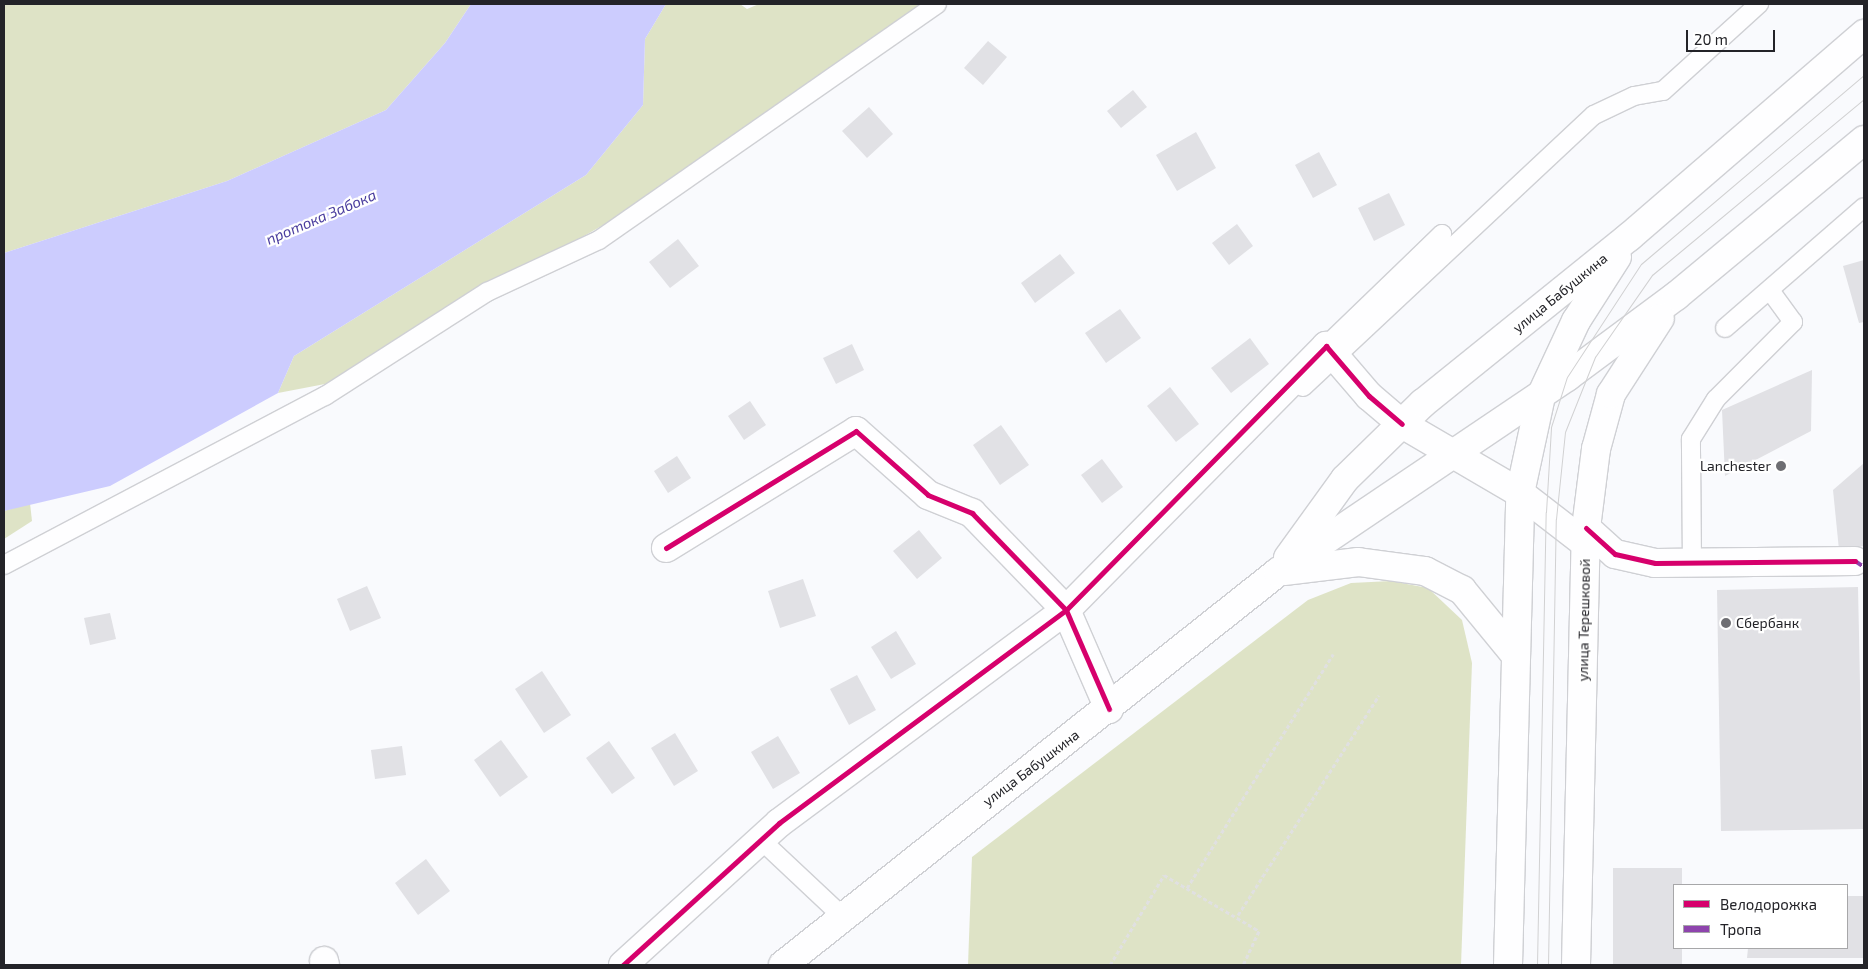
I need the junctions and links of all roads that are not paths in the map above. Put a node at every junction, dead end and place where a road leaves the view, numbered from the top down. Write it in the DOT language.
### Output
graph roads {
  1 [pos="937,4"];
  2 [pos="1759,4"];
  3 [pos="1864,34"];
  4 [pos="1864,140"];
  5 [pos="1864,207"];
  6 [pos="1629,237"];
  7 [pos="1770,290"];
  8 [pos="1676,296"];
  9 [pos="1725,328"];
  10 [pos="1326,346"];
  11 [pos="1541,396"];
  12 [pos="1402,424"];
  13 [pos="1455,456"];
  14 [pos="1520,493"];
  15 [pos="1586,536"];
  16 [pos="666,548"];
  17 [pos="1855,562"];
  18 [pos="4,565"];
  19 [pos="1692,565"];
  20 [pos="1278,572"];
  21 [pos="1066,610"];
  22 [pos="1513,652"];
  23 [pos="1109,709"];
  24 [pos="761,840"];
  25 [pos="842,917"];
  26 [pos="623,965"];
  27 [pos="783,965"];
  28 [pos="1508,965"];
  29 [pos="1576,965"];
  1 -- 18 [label="lane"];
  2 -- 21 [label="lane"];
  3 -- 6 [label="main road, улица Бабушкина"];
  4 -- 8 [label="main road, улица Бабушкина"];
  5 -- 7 [label="lane"];
  6 -- 11 [label="main road"];
  6 -- 12 [label="main road, улица Бабушкина"];
  7 -- 9 [label="lane"];
  7 -- 19 [label="lane"];
  8 -- 11 [label="main road, улица Бабушкина"];
  8 -- 15 [label="main road, улица Терешковой"];
  10 -- 12 [label="main road"];
  10 -- 21 [label="main road"];
  10 -- 21 [label="lane"];
  11 -- 13 [label="main road, улица Бабушкина"];
  11 -- 14 [label="main road"];
  12 -- 13 [label="main road"];
  12 -- 20 [label="main road, улица Бабушкина"];
  13 -- 14 [label="main road"];
  13 -- 20 [label="main road, улица Бабушкина"];
  14 -- 15 [label="main road"];
  14 -- 22 [label="main road"];
  15 -- 19 [label="main road"];
  15 -- 29 [label="main road, улица Терешковой"];
  16 -- 21 [label="main road"];
  17 -- 19 [label="main road"];
  20 -- 22 [label="main road"];
  20 -- 23 [label="main road, улица Бабушкина"];
  21 -- 23 [label="main road"];
  21 -- 24 [label="main road"];
  22 -- 28 [label="main road"];
  23 -- 25 [label="main road, улица Бабушкина"];
  24 -- 25 [label="lane"];
  24 -- 26 [label="main road"];
  25 -- 27 [label="main road, улица Бабушкина"];
}
